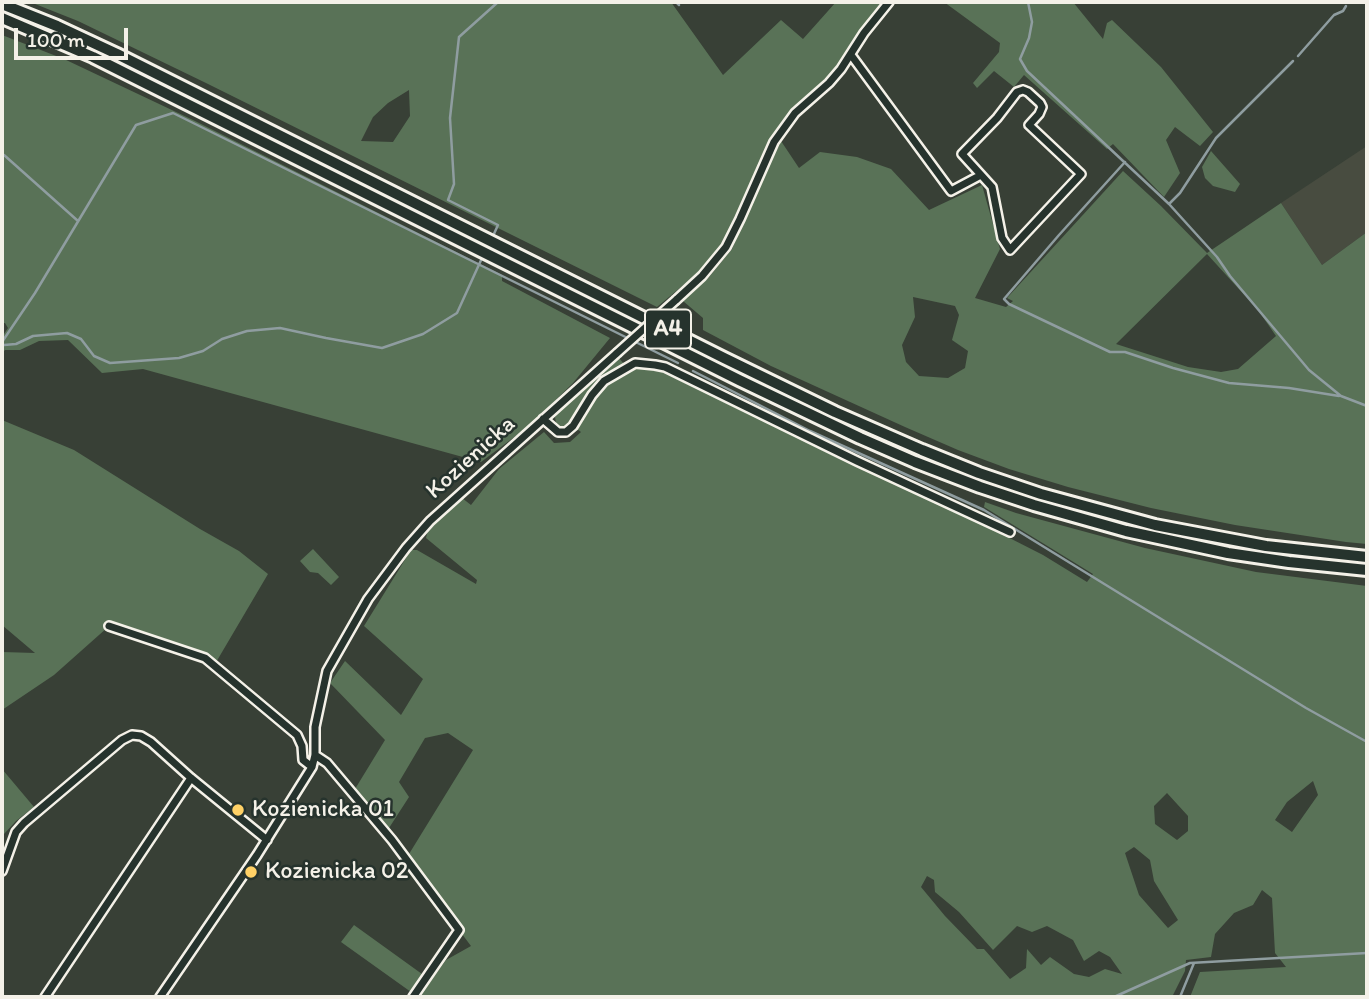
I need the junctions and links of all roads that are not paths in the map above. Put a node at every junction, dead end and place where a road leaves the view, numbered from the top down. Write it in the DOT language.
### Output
graph roads {
  1 [pos="889,2"];
  2 [pos="2,4"];
  3 [pos="2,18"];
  4 [pos="851,55"];
  5 [pos="981,175"];
  6 [pos="543,419"];
  7 [pos="1010,532"];
  8 [pos="1367,557"];
  9 [pos="1367,570"];
  10 [pos="109,626"];
  11 [pos="315,755"];
  12 [pos="312,767"];
  13 [pos="191,778"];
  14 [pos="267,839"];
  15 [pos="2,871"];
  16 [pos="45,997"];
  17 [pos="160,997"];
  18 [pos="413,997"];
  1 -- 4 [label="street, Kozienicka"];
  2 -- 8 [label="highway, A4"];
  3 -- 9 [label="highway, A4"];
  4 -- 5 [label="street"];
  4 -- 6 [label="street, Kozienicka, bridge"];
  5 -- 5 [label="street"];
  6 -- 7 [label="street"];
  6 -- 11 [label="street, Kozienicka"];
  10 -- 12 [label="street"];
  11 -- 12 [label="street, Kozienicka"];
  11 -- 18 [label="street"];
  12 -- 14 [label="street, Kozienicka"];
  13 -- 14 [label="street"];
  13 -- 15 [label="street"];
  13 -- 16 [label="street"];
  14 -- 17 [label="street, Kozienicka"];
}
